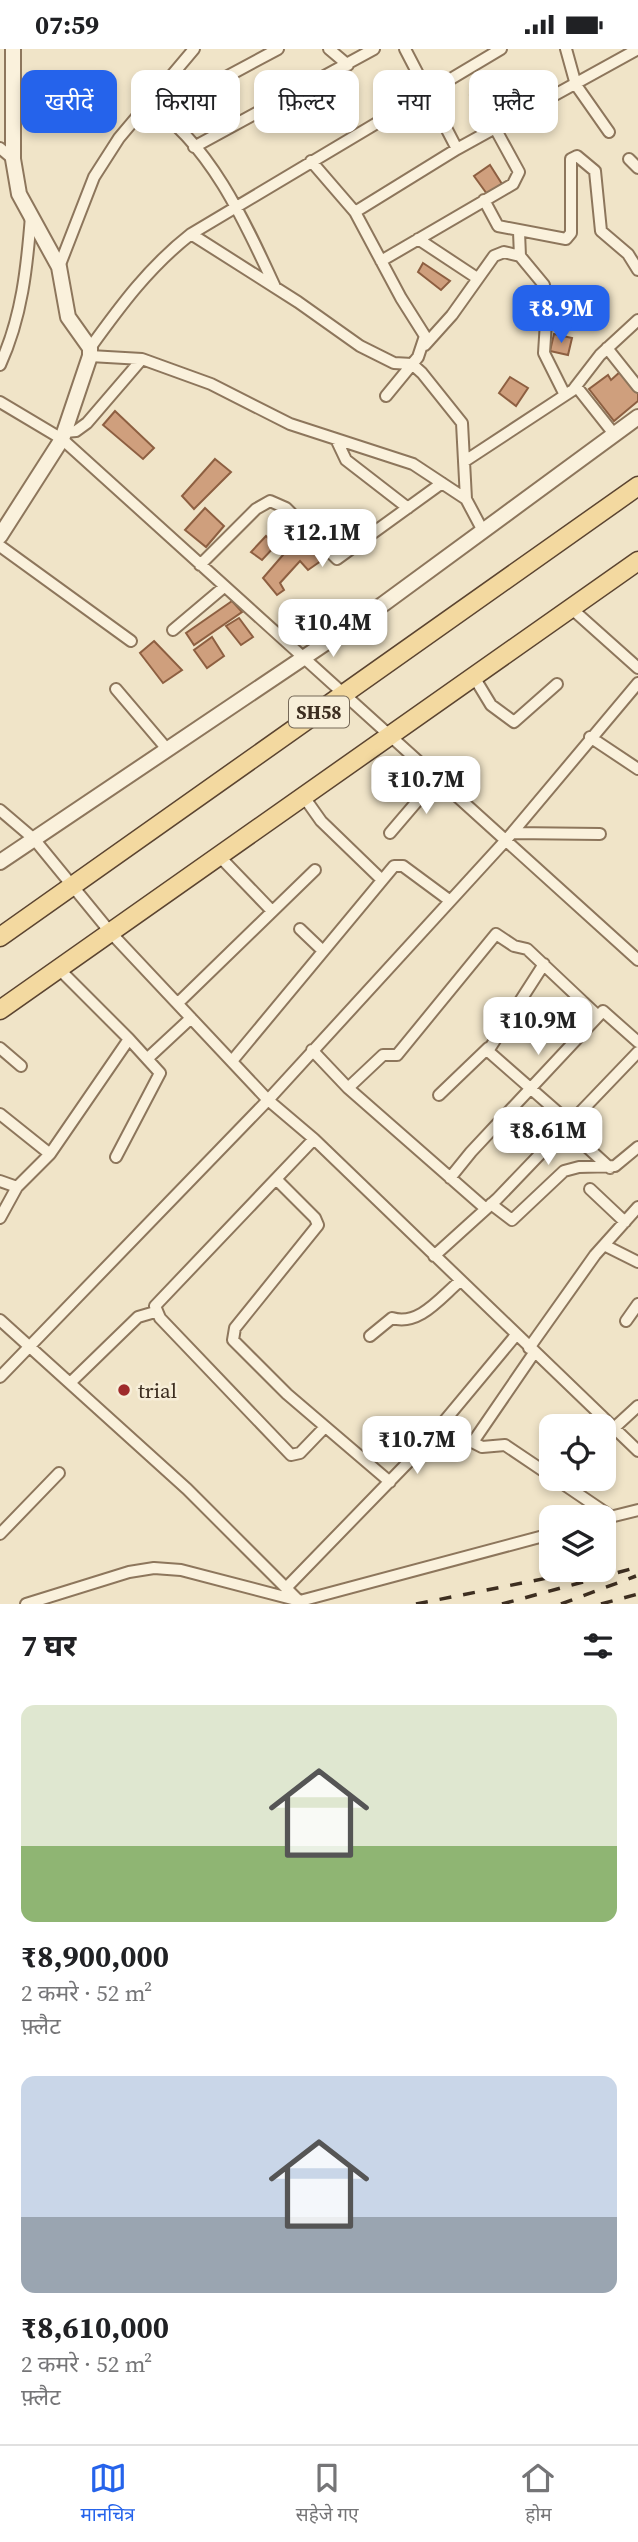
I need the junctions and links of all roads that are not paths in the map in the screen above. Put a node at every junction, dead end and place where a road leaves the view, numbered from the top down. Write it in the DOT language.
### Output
graph roads {
  1 [pos="13,49"];
  2 [pos="278,49"];
  3 [pos="329,49"];
  4 [pos="374,49"];
  5 [pos="405,49"];
  6 [pos="501,49"];
  7 [pos="566,49"];
  8 [pos="638,49"];
  9 [pos="188,51"];
  10 [pos="348,65"];
  11 [pos="174,70"];
  12 [pos="239,70"];
  13 [pos="417,70"];
  14 [pos="455,78"];
  15 [pos="576,85"];
  16 [pos="558,95"];
  17 [pos="131,125"];
  18 [pos="373,126"];
  19 [pos="609,132"];
  20 [pos="182,133"];
  21 [pos="449,133"];
  22 [pos="490,133"];
  23 [pos="498,133"];
  24 [pos="194,147"];
  25 [pos="0,148"];
  26 [pos="457,149"];
  27 [pos="13,159"];
  28 [pos="629,159"];
  29 [pos="312,161"];
  30 [pos="638,168"];
  31 [pos="484,200"];
  32 [pos="235,205"];
  33 [pos="355,212"];
  34 [pos="31,216"];
  35 [pos="519,232"];
  36 [pos="191,235"];
  37 [pos="418,239"];
  38 [pos="520,256"];
  39 [pos="381,261"];
  40 [pos="59,267"];
  41 [pos="638,270"];
  42 [pos="477,278"];
  43 [pos="275,287"];
  44 [pos="638,320"];
  45 [pos="425,345"];
  46 [pos="607,348"];
  47 [pos="90,352"];
  48 [pos="142,359"];
  49 [pos="412,364"];
  50 [pos="0,365"];
  51 [pos="576,386"];
  52 [pos="638,387"];
  53 [pos="565,395"];
  54 [pos="386,396"];
  55 [pos="0,402"];
  56 [pos="638,417"];
  57 [pos="614,434"];
  58 [pos="63,436"];
  59 [pos="336,439"];
  60 [pos="465,461"];
  61 [pos="442,483"];
  62 [pos="638,487"];
  63 [pos="466,499"];
  64 [pos="408,508"];
  65 [pos="483,531"];
  66 [pos="0,537"];
  67 [pos="0,546"];
  68 [pos="638,561"];
  69 [pos="200,565"];
  70 [pos="224,587"];
  71 [pos="572,609"];
  72 [pos="173,630"];
  73 [pos="131,641"];
  74 [pos="304,658"];
  75 [pos="638,668"];
  76 [pos="474,677"];
  77 [pos="638,683"];
  78 [pos="557,684"];
  79 [pos="116,689"];
  80 [pos="344,695"];
  81 [pos="389,736"];
  82 [pos="590,737"];
  83 [pos="167,750"];
  84 [pos="638,769"];
  85 [pos="437,778"];
  86 [pos="304,797"];
  87 [pos="0,810"];
  88 [pos="390,833"];
  89 [pos="600,834"];
  90 [pos="509,836"];
  91 [pos="34,839"];
  92 [pos="220,857"];
  93 [pos="0,862"];
  94 [pos="316,870"];
  95 [pos="382,880"];
  96 [pos="73,886"];
  97 [pos="449,900"];
  98 [pos="272,911"];
  99 [pos="300,929"];
  100 [pos="111,933"];
  101 [pos="0,937"];
  102 [pos="323,951"];
  103 [pos="636,953"];
  104 [pos="544,964"];
  105 [pos="59,969"];
  106 [pos="178,1003"];
  107 [pos="0,1010"];
  108 [pos="598,1016"];
  109 [pos="191,1018"];
  110 [pos="129,1039"];
  111 [pos="638,1042"];
  112 [pos="0,1048"];
  113 [pos="488,1048"];
  114 [pos="312,1050"];
  115 [pos="638,1052"];
  116 [pos="148,1058"];
  117 [pos="232,1061"];
  118 [pos="21,1066"];
  119 [pos="348,1088"];
  120 [pos="530,1089"];
  121 [pos="439,1095"];
  122 [pos="268,1100"];
  123 [pos="0,1114"];
  124 [pos="567,1124"];
  125 [pos="314,1139"];
  126 [pos="638,1147"];
  127 [pos="50,1154"];
  128 [pos="116,1157"];
  129 [pos="610,1168"];
  130 [pos="450,1178"];
  131 [pos="276,1179"];
  132 [pos="0,1181"];
  133 [pos="17,1187"];
  134 [pos="590,1189"];
  135 [pos="488,1207"];
  136 [pos="638,1207"];
  137 [pos="0,1218"];
  138 [pos="625,1222"];
  139 [pos="604,1245"];
  140 [pos="434,1256"];
  141 [pos="638,1262"];
  142 [pos="460,1281"];
  143 [pos="638,1304"];
  144 [pos="155,1312"];
  145 [pos="0,1320"];
  146 [pos="626,1321"];
  147 [pos="516,1335"];
  148 [pos="370,1336"];
  149 [pos="29,1346"];
  150 [pos="531,1350"];
  151 [pos="0,1377"];
  152 [pos="70,1383"];
  153 [pos="638,1406"];
  154 [pos="599,1414"];
  155 [pos="441,1426"];
  156 [pos="616,1426"];
  157 [pos="325,1427"];
  158 [pos="616,1430"];
  159 [pos="473,1443"];
  160 [pos="638,1451"];
  161 [pos="539,1468"];
  162 [pos="60,1473"];
  163 [pos="390,1482"];
  164 [pos="572,1491"];
  165 [pos="591,1505"];
  166 [pos="638,1510"];
  167 [pos="616,1516"];
  168 [pos="0,1534"];
  169 [pos="539,1537"];
  170 [pos="286,1588"];
  171 [pos="300,1601"];
  172 [pos="26,1604"];
  1 -- 27 [label="street"];
  2 -- 12 [label="street"];
  3 -- 10 [label="street"];
  4 -- 10 [label="street"];
  5 -- 13 [label="street"];
  6 -- 14 [label="street"];
  7 -- 15 [label="street"];
  8 -- 15 [label="street"];
  9 -- 11 [label="street"];
  10 -- 24 [label="street"];
  15 -- 16 [label="street"];
  15 -- 19 [label="street"];
  17 -- 40 [label="street"];
  18 -- 29 [label="street"];
  20 -- 24 [label="street"];
  21 -- 26 [label="street"];
  22 -- 26 [label="street"];
  23 -- 31 [label="street"];
  24 -- 32 [label="street"];
  25 -- 27 [label="street"];
  26 -- 33 [label="street"];
  27 -- 34 [label="street"];
  28 -- 30 [label="street"];
  29 -- 32 [label="street"];
  29 -- 33 [label="street"];
  31 -- 35 [label="street"];
  31 -- 37 [label="street"];
  32 -- 36 [label="street"];
  32 -- 43 [label="street"];
  33 -- 39 [label="street"];
  34 -- 40 [label="street"];
  34 -- 50 [label="street"];
  35 -- 38 [label="street"];
  35 -- 41 [label="street"];
  36 -- 43 [label="street"];
  36 -- 47 [label="street"];
  37 -- 39 [label="street"];
  37 -- 42 [label="street"];
  38 -- 42 [label="street"];
  38 -- 53 [label="street"];
  39 -- 45 [label="street"];
  40 -- 47 [label="street"];
  42 -- 45 [label="street"];
  43 -- 49 [label="street"];
  44 -- 46 [label="street"];
  45 -- 49 [label="street"];
  46 -- 51 [label="street"];
  46 -- 52 [label="street"];
  47 -- 48 [label="street"];
  47 -- 58 [label="street"];
  48 -- 58 [label="street"];
  48 -- 59 [label="street"];
  49 -- 54 [label="street"];
  49 -- 60 [label="street"];
  51 -- 53 [label="street"];
  51 -- 57 [label="street"];
  53 -- 60 [label="street"];
  55 -- 58 [label="street"];
  56 -- 57 [label="street"];
  57 -- 65 [label="street"];
  58 -- 66 [label="street"];
  58 -- 69 [label="street"];
  59 -- 61 [label="street"];
  59 -- 64 [label="street"];
  60 -- 63 [label="street"];
  61 -- 63 [label="street"];
  61 -- 64 [label="street"];
  62 -- 80 [label="main road, SH58"];
  63 -- 65 [label="street"];
  64 -- 69 [label="street"];
  65 -- 74 [label="street"];
  67 -- 73 [label="street"];
  68 -- 71 [label="main road, SH58"];
  69 -- 70 [label="street"];
  70 -- 72 [label="street"];
  70 -- 74 [label="street"];
  71 -- 75 [label="street"];
  71 -- 76 [label="main road, SH58"];
  74 -- 80 [label="street"];
  74 -- 83 [label="street"];
  76 -- 78 [label="street"];
  76 -- 81 [label="main road, SH58"];
  77 -- 82 [label="street"];
  79 -- 83 [label="street"];
  80 -- 81 [label="street"];
  80 -- 96 [label="main road, SH58"];
  81 -- 85 [label="street"];
  81 -- 86 [label="main road, SH58"];
  82 -- 84 [label="street"];
  82 -- 90 [label="street"];
  83 -- 91 [label="street"];
  85 -- 88 [label="street"];
  85 -- 90 [label="street"];
  86 -- 92 [label="main road, SH58"];
  86 -- 95 [label="street"];
  87 -- 91 [label="street"];
  89 -- 90 [label="street"];
  90 -- 97 [label="street"];
  90 -- 103 [label="street"];
  91 -- 93 [label="street"];
  91 -- 96 [label="street"];
  92 -- 98 [label="street"];
  92 -- 100 [label="main road, SH58"];
  94 -- 98 [label="street"];
  95 -- 97 [label="street"];
  95 -- 102 [label="street"];
  96 -- 100 [label="street"];
  96 -- 101 [label="main road, SH58"];
  97 -- 114 [label="street"];
  98 -- 106 [label="street"];
  99 -- 102 [label="street"];
  100 -- 105 [label="main road, SH58"];
  100 -- 106 [label="street"];
  102 -- 117 [label="street"];
  104 -- 108 [label="street"];
  104 -- 113 [label="street"];
  104 -- 119 [label="street"];
  105 -- 107 [label="main road, SH58"];
  105 -- 110 [label="street"];
  106 -- 109 [label="street"];
  108 -- 111 [label="street"];
  108 -- 120 [label="street"];
  109 -- 116 [label="street"];
  109 -- 117 [label="street"];
  110 -- 116 [label="street"];
  110 -- 127 [label="street"];
  112 -- 118 [label="street"];
  113 -- 120 [label="street"];
  113 -- 121 [label="street"];
  114 -- 119 [label="street"];
  114 -- 122 [label="street"];
  115 -- 124 [label="street"];
  116 -- 128 [label="street"];
  117 -- 122 [label="street"];
  119 -- 130 [label="street"];
  120 -- 124 [label="street"];
  120 -- 130 [label="street"];
  122 -- 125 [label="street"];
  122 -- 149 [label="street"];
  123 -- 127 [label="street"];
  124 -- 129 [label="street"];
  124 -- 135 [label="street"];
  125 -- 131 [label="street"];
  125 -- 140 [label="street"];
  126 -- 129 [label="street"];
  127 -- 133 [label="street"];
  129 -- 135 [label="street"];
  130 -- 135 [label="street"];
  131 -- 144 [label="street"];
  131 -- 157 [label="street"];
  132 -- 133 [label="street"];
  133 -- 137 [label="street"];
  134 -- 138 [label="street"];
  135 -- 140 [label="street"];
  136 -- 138 [label="street"];
  138 -- 139 [label="street"];
  139 -- 141 [label="street"];
  139 -- 150 [label="street"];
  140 -- 142 [label="street"];
  142 -- 147 [label="street"];
  142 -- 148 [label="street"];
  143 -- 146 [label="street"];
  144 -- 152 [label="street"];
  144 -- 157 [label="street"];
  145 -- 149 [label="street"];
  147 -- 150 [label="street"];
  147 -- 155 [label="street"];
  149 -- 151 [label="street"];
  149 -- 152 [label="street"];
  150 -- 154 [label="street"];
  150 -- 159 [label="street"];
  152 -- 170 [label="street"];
  153 -- 156 [label="street"];
  155 -- 159 [label="street"];
  155 -- 163 [label="street"];
  157 -- 163 [label="street"];
  158 -- 160 [label="street"];
  159 -- 161 [label="street"];
  162 -- 168 [label="street"];
  163 -- 170 [label="street"];
  164 -- 165 [label="street"];
  166 -- 167 [label="street"];
  169 -- 171 [label="street"];
  170 -- 171 [label="street"];
  171 -- 172 [label="street"];
}
